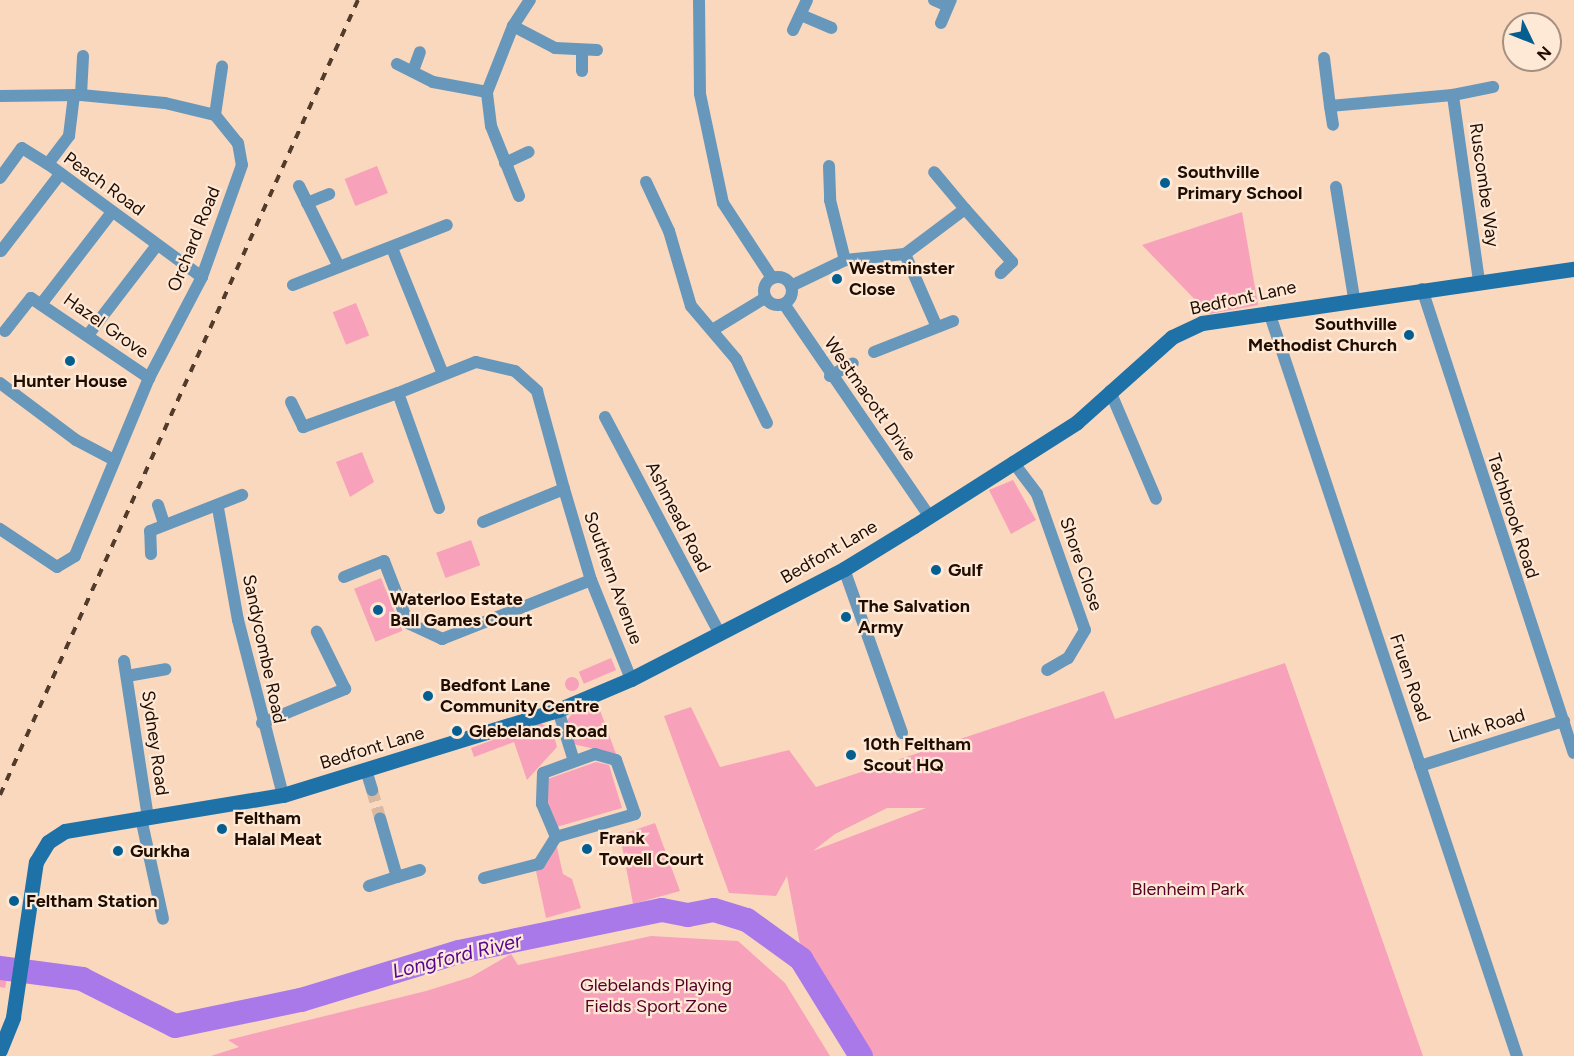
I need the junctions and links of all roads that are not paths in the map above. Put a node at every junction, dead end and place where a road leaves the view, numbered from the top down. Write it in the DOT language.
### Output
graph roads {
  1 [pos="530,0"];
  2 [pos="699,0"];
  3 [pos="807,0"];
  4 [pos="934,0"];
  5 [pos="949,3"];
  6 [pos="801,15"];
  7 [pos="941,23"];
  8 [pos="513,26"];
  9 [pos="831,28"];
  10 [pos="793,30"];
  11 [pos="582,50"];
  12 [pos="597,50"];
  13 [pos="420,52"];
  14 [pos="83,56"];
  15 [pos="1324,58"];
  16 [pos="397,64"];
  17 [pos="222,67"];
  18 [pos="582,70"];
  19 [pos="413,71"];
  20 [pos="1493,87"];
  21 [pos="487,92"];
  22 [pos="78,95"];
  23 [pos="1453,95"];
  24 [pos="0,96"];
  25 [pos="1330,106"];
  26 [pos="215,115"];
  27 [pos="1333,125"];
  28 [pos="529,152"];
  29 [pos="505,163"];
  30 [pos="48,164"];
  31 [pos="829,166"];
  32 [pos="934,172"];
  33 [pos="60,174"];
  34 [pos="0,178"];
  35 [pos="646,182"];
  36 [pos="299,186"];
  37 [pos="1336,187"];
  38 [pos="329,194"];
  39 [pos="519,196"];
  40 [pos="307,203"];
  41 [pos="965,209"];
  42 [pos="112,212"];
  43 [pos="447,225"];
  44 [pos="157,245"];
  45 [pos="392,248"];
  46 [pos="1,251"];
  47 [pos="905,254"];
  48 [pos="845,260"];
  49 [pos="339,267"];
  50 [pos="1574,268"];
  51 [pos="1001,273"];
  52 [pos="202,277"];
  53 [pos="772,278"];
  54 [pos="1479,281"];
  55 [pos="293,285"];
  56 [pos="791,286"];
  57 [pos="1422,289"];
  58 [pos="765,298"];
  59 [pos="1354,298"];
  60 [pos="42,303"];
  61 [pos="784,304"];
  62 [pos="1269,312"];
  63 [pos="952,321"];
  64 [pos="936,325"];
  65 [pos="714,329"];
  66 [pos="5,331"];
  67 [pos="88,334"];
  68 [pos="874,352"];
  69 [pos="853,363"];
  70 [pos="442,372"];
  71 [pos="830,376"];
  72 [pos="149,378"];
  73 [pos="0,383"];
  74 [pos="1110,391"];
  75 [pos="398,393"];
  76 [pos="291,402"];
  77 [pos="605,417"];
  78 [pos="767,423"];
  79 [pos="114,460"];
  80 [pos="1013,462"];
  81 [pos="564,489"];
  82 [pos="242,495"];
  83 [pos="1156,499"];
  84 [pos="158,505"];
  85 [pos="218,508"];
  86 [pos="439,508"];
  87 [pos="928,514"];
  88 [pos="483,522"];
  89 [pos="164,524"];
  90 [pos="0,529"];
  91 [pos="151,554"];
  92 [pos="844,568"];
  93 [pos="344,578"];
  94 [pos="591,580"];
  95 [pos="317,632"];
  96 [pos="720,634"];
  97 [pos="124,661"];
  98 [pos="165,669"];
  99 [pos="1047,670"];
  100 [pos="128,676"];
  101 [pos="631,679"];
  102 [pos="558,710"];
  103 [pos="1564,721"];
  104 [pos="262,723"];
  105 [pos="902,733"];
  106 [pos="1574,753"];
  107 [pos="573,758"];
  108 [pos="1420,766"];
  109 [pos="366,770"];
  110 [pos="372,790"];
  111 [pos="283,795"];
  112 [pos="145,818"];
  113 [pos="380,818"];
  114 [pos="556,837"];
  115 [pos="420,870"];
  116 [pos="397,877"];
  117 [pos="484,878"];
  118 [pos="369,886"];
  119 [pos="163,919"];
  120 [pos="0,1050"];
  121 [pos="1516,1056"];
  1 -- 8 [label="street"];
  2 -- 53 [label="street"];
  3 -- 6 [label="street"];
  4 -- 5 [label="street"];
  5 -- 7 [label="street"];
  6 -- 9 [label="street"];
  6 -- 10 [label="street"];
  8 -- 11 [label="street"];
  8 -- 21 [label="street"];
  11 -- 12 [label="street"];
  11 -- 18 [label="street"];
  13 -- 19 [label="street"];
  14 -- 22 [label="street, Peach Road"];
  15 -- 25 [label="street"];
  16 -- 19 [label="street"];
  17 -- 26 [label="street"];
  19 -- 21 [label="street"];
  20 -- 23 [label="street"];
  21 -- 29 [label="street"];
  22 -- 24 [label="street"];
  22 -- 26 [label="street"];
  22 -- 30 [label="street, Peach Road"];
  23 -- 25 [label="street"];
  23 -- 54 [label="street, Ruscombe Way"];
  25 -- 27 [label="street"];
  26 -- 52 [label="street, Orchard Road"];
  28 -- 29 [label="street"];
  29 -- 39 [label="street"];
  30 -- 33 [label="street, Peach Road"];
  30 -- 34 [label="street"];
  31 -- 48 [label="street"];
  32 -- 41 [label="street"];
  33 -- 42 [label="street, Peach Road"];
  33 -- 46 [label="street"];
  35 -- 65 [label="street"];
  36 -- 40 [label="street"];
  37 -- 59 [label="street"];
  38 -- 40 [label="street"];
  40 -- 49 [label="street"];
  41 -- 47 [label="street"];
  41 -- 51 [label="street"];
  42 -- 44 [label="street, Peach Road"];
  42 -- 60 [label="street"];
  43 -- 45 [label="street"];
  44 -- 52 [label="street, Peach Road"];
  44 -- 67 [label="street"];
  45 -- 49 [label="street"];
  45 -- 70 [label="street"];
  47 -- 48 [label="street"];
  47 -- 64 [label="street"];
  48 -- 56 [label="street"];
  49 -- 55 [label="street"];
  50 -- 54 [label="main road, Bedfont Lane"];
  52 -- 72 [label="street, Orchard Road"];
  53 -- 56 [label="street"];
  53 -- 58 [label="street"];
  54 -- 57 [label="main road, Bedfont Lane"];
  56 -- 61 [label="street"];
  57 -- 59 [label="main road, Bedfont Lane"];
  57 -- 103 [label="street, Tachbrook Road"];
  58 -- 61 [label="street"];
  58 -- 65 [label="street"];
  59 -- 62 [label="main road, Bedfont Lane"];
  60 -- 66 [label="street"];
  60 -- 67 [label="street, Hazel Grove"];
  61 -- 71 [label="street, Westmacott Drive"];
  62 -- 74 [label="main road, Bedfont Lane"];
  62 -- 108 [label="street, Fruen Road"];
  63 -- 64 [label="street"];
  64 -- 68 [label="street"];
  65 -- 78 [label="street"];
  67 -- 72 [label="street, Hazel Grove"];
  69 -- 71 [label="street"];
  70 -- 75 [label="street, Southern Avenue"];
  70 -- 81 [label="street, Southern Avenue"];
  71 -- 87 [label="street, Westmacott Drive"];
  72 -- 79 [label="street, Orchard Road"];
  73 -- 79 [label="street"];
  74 -- 80 [label="main road, Bedfont Lane"];
  74 -- 83 [label="street"];
  75 -- 76 [label="street, Southern Avenue"];
  75 -- 86 [label="street"];
  77 -- 96 [label="street, Ashmead Road"];
  79 -- 90 [label="street, Orchard Road"];
  80 -- 87 [label="main road, Bedfont Lane"];
  80 -- 99 [label="street, Shore Close"];
  81 -- 88 [label="street"];
  81 -- 94 [label="street, Southern Avenue"];
  82 -- 85 [label="street"];
  84 -- 89 [label="street"];
  85 -- 89 [label="street"];
  85 -- 104 [label="street, Sandycombe Road"];
  87 -- 92 [label="main road, Bedfont Lane"];
  89 -- 91 [label="street"];
  92 -- 96 [label="main road, Bedfont Lane"];
  92 -- 105 [label="street"];
  93 -- 94 [label="street"];
  94 -- 101 [label="street, Southern Avenue"];
  95 -- 104 [label="street"];
  96 -- 101 [label="main road, Bedfont Lane"];
  97 -- 100 [label="street"];
  98 -- 100 [label="street, Sydney Road"];
  100 -- 112 [label="street, Sydney Road"];
  101 -- 102 [label="main road, Bedfont Lane"];
  102 -- 107 [label="street"];
  102 -- 109 [label="main road, Bedfont Lane"];
  103 -- 106 [label="street, Tachbrook Road"];
  103 -- 108 [label="street, Link Road"];
  104 -- 111 [label="street, Sandycombe Road"];
  107 -- 114 [label="street"];
  107 -- 114 [label="street"];
  108 -- 121 [label="street, Fruen Road"];
  109 -- 110 [label="street"];
  109 -- 111 [label="main road, Bedfont Lane"];
  111 -- 112 [label="main road, Bedfont Lane"];
  112 -- 119 [label="street, Sydney Road"];
  112 -- 120 [label="main road, Bedfont Lane"];
  113 -- 116 [label="street"];
  114 -- 117 [label="street"];
  115 -- 116 [label="street"];
  116 -- 118 [label="street"];
}
